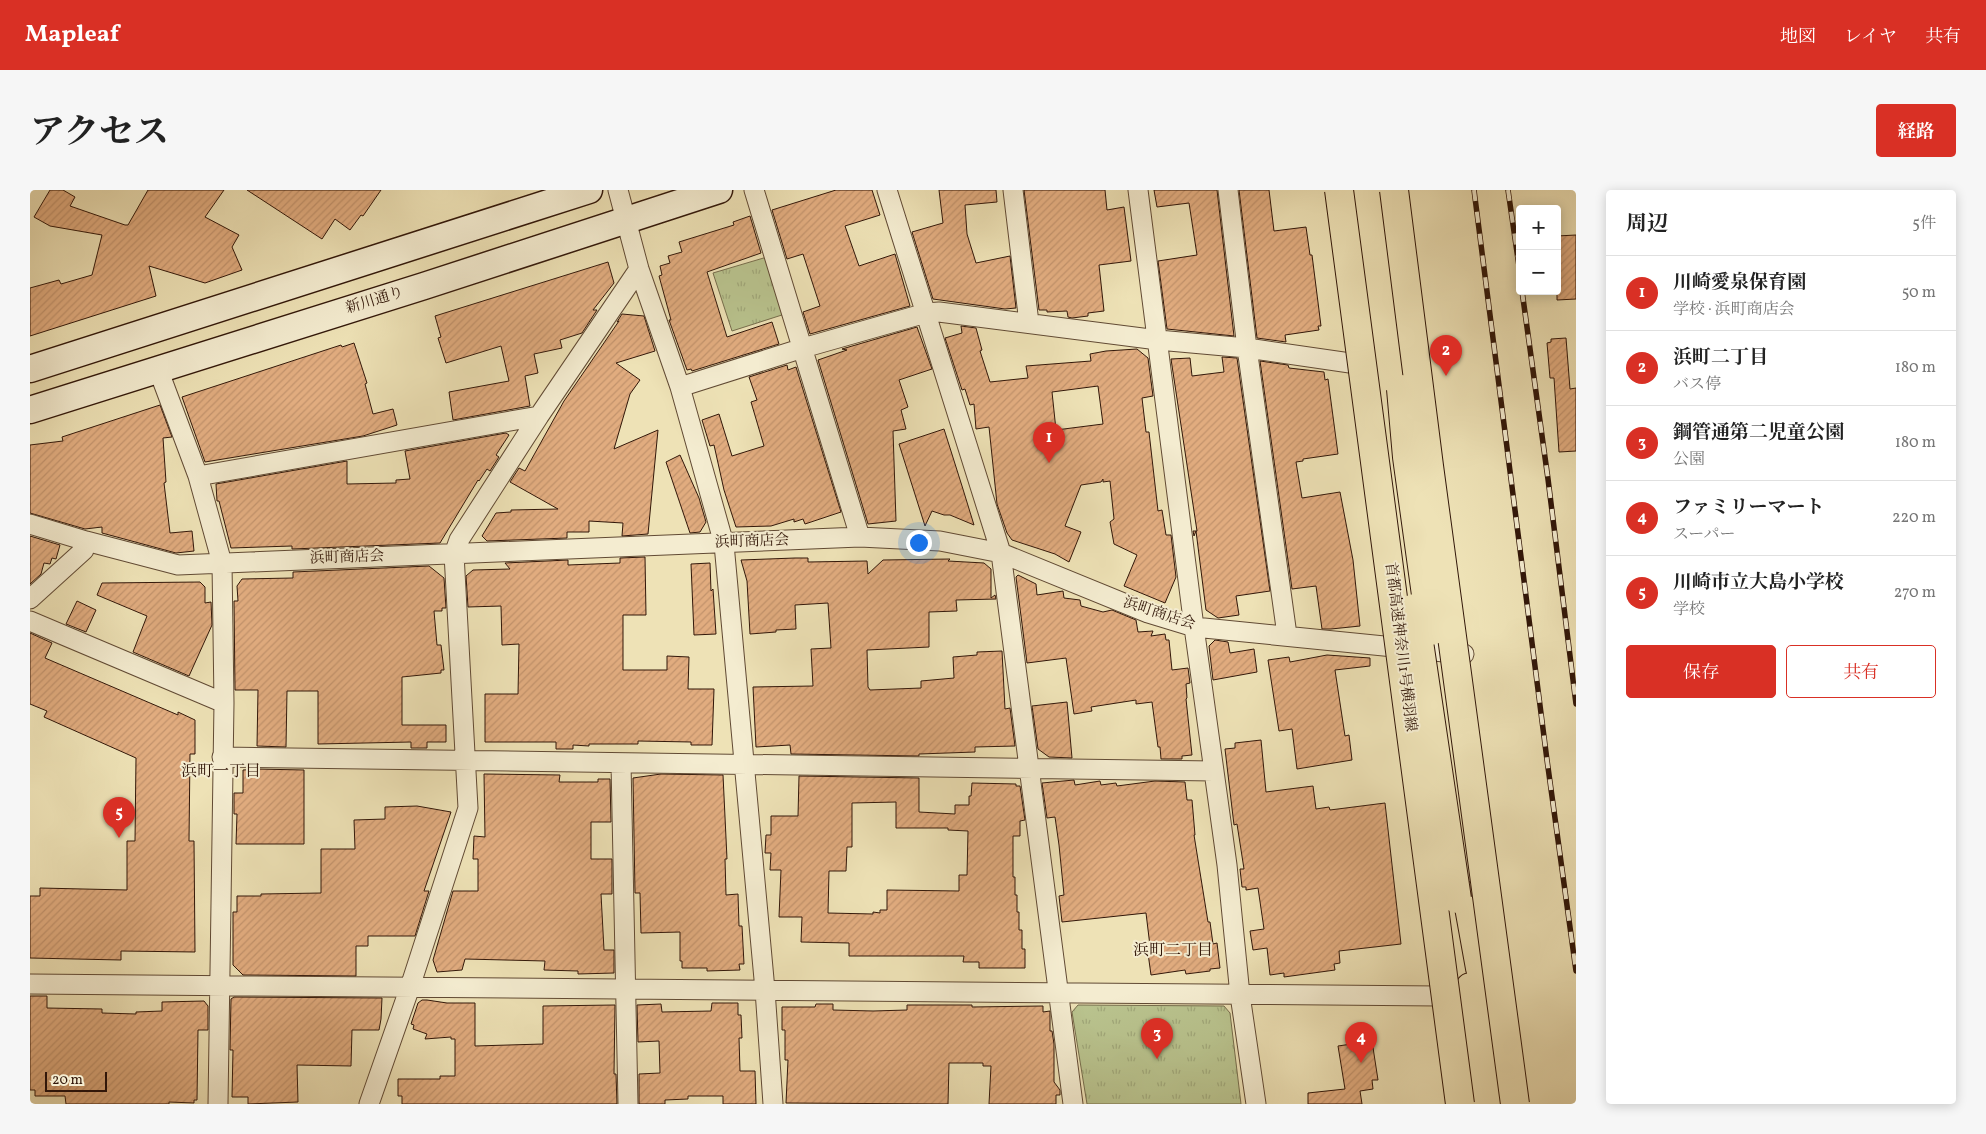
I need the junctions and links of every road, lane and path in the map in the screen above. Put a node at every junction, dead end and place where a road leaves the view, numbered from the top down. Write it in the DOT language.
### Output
graph roads {
  1 [pos="589,190"];
  2 [pos="618,190"];
  3 [pos="719,190"];
  4 [pos="754,190"];
  5 [pos="887,190"];
  6 [pos="1013,190"];
  7 [pos="1138,190"];
  8 [pos="1228,190"];
  9 [pos="1339,190"];
  10 [pos="1394,190"];
  11 [pos="1343,217"];
  12 [pos="626,221"];
  13 [pos="1400,230"];
  14 [pos="639,269"];
  15 [pos="926,313"];
  16 [pos="1029,322"];
  17 [pos="1158,340"];
  18 [pos="803,348"];
  19 [pos="1247,348"];
  20 [pos="1350,363"];
  21 [pos="158,369"];
  22 [pos="30,370"];
  23 [pos="680,387"];
  24 [pos="30,410"];
  25 [pos="539,416"];
  26 [pos="198,476"];
  27 [pos="30,524"];
  28 [pos="860,538"];
  29 [pos="86,541"];
  30 [pos="724,544"];
  31 [pos="1001,553"];
  32 [pos="454,554"];
  33 [pos="222,563"];
  34 [pos="30,599"];
  35 [pos="30,620"];
  36 [pos="1194,627"];
  37 [pos="1287,635"];
  38 [pos="1464,654"];
  39 [pos="224,703"];
  40 [pos="222,757"];
  41 [pos="466,759"];
  42 [pos="621,763"];
  43 [pos="744,765"];
  44 [pos="1029,768"];
  45 [pos="1214,771"];
  46 [pos="1462,897"];
  47 [pos="30,984"];
  48 [pos="220,985"];
  49 [pos="410,987"];
  50 [pos="626,989"];
  51 [pos="765,990"];
  52 [pos="1060,993"];
  53 [pos="1240,995"];
  54 [pos="1438,996"];
  55 [pos="218,1104"];
  56 [pos="369,1104"];
  57 [pos="628,1104"];
  58 [pos="773,1104"];
  59 [pos="1073,1104"];
  60 [pos="1256,1104"];
  61 [pos="1460,1104"];
  62 [pos="1487,1104"];
  63 [pos="1516,1104"];
  1 -- 22 [label="main road"];
  2 -- 12 [label="street"];
  3 -- 12 [label="main road, 新川通り"];
  4 -- 18 [label="street"];
  5 -- 15 [label="street"];
  6 -- 16 [label="street"];
  7 -- 17 [label="street"];
  8 -- 19 [label="street"];
  9 -- 11 [label="highway, 首都高速神奈川1号横羽線, bridge"];
  10 -- 13 [label="highway, bridge"];
  11 -- 46 [label="highway, bridge"];
  11 -- 61 [label="highway, 首都高速神奈川1号横羽線, bridge"];
  12 -- 14 [label="street"];
  12 -- 21 [label="main road, 新川通り"];
  13 -- 46 [label="highway, bridge"];
  13 -- 63 [label="highway, bridge"];
  14 -- 23 [label="street"];
  14 -- 25 [label="street"];
  15 -- 16 [label="street"];
  15 -- 18 [label="street"];
  15 -- 31 [label="street"];
  16 -- 17 [label="street"];
  17 -- 19 [label="street"];
  17 -- 36 [label="street"];
  18 -- 23 [label="street"];
  18 -- 28 [label="street"];
  19 -- 20 [label="street"];
  19 -- 37 [label="street"];
  21 -- 24 [label="main road, 新川通り"];
  21 -- 26 [label="street"];
  23 -- 30 [label="street"];
  25 -- 26 [label="street"];
  25 -- 32 [label="street"];
  26 -- 33 [label="street"];
  27 -- 29 [label="street, 浜町商店会"];
  28 -- 30 [label="street, 浜町商店会"];
  28 -- 31 [label="street, 浜町商店会"];
  29 -- 33 [label="street, 浜町商店会"];
  29 -- 34 [label="street"];
  30 -- 32 [label="street, 浜町商店会"];
  30 -- 43 [label="street"];
  31 -- 36 [label="street, 浜町商店会"];
  31 -- 44 [label="street"];
  32 -- 33 [label="street, 浜町商店会"];
  32 -- 41 [label="street"];
  33 -- 39 [label="street"];
  35 -- 39 [label="street"];
  36 -- 37 [label="street, 浜町商店会"];
  36 -- 45 [label="street"];
  37 -- 38 [label="street, 浜町商店会"];
  39 -- 40 [label="street"];
  40 -- 41 [label="street"];
  40 -- 48 [label="street"];
  41 -- 42 [label="street"];
  41 -- 49 [label="street"];
  42 -- 43 [label="street"];
  42 -- 50 [label="street"];
  43 -- 44 [label="street"];
  43 -- 51 [label="street"];
  44 -- 45 [label="street"];
  44 -- 52 [label="street"];
  45 -- 53 [label="street"];
  46 -- 62 [label="highway"];
  46 -- 63 [label="highway"];
  47 -- 48 [label="street"];
  48 -- 49 [label="street"];
  48 -- 55 [label="street"];
  49 -- 50 [label="street"];
  49 -- 56 [label="street"];
  50 -- 51 [label="street"];
  50 -- 57 [label="street"];
  51 -- 52 [label="street"];
  51 -- 58 [label="street"];
  52 -- 53 [label="street"];
  52 -- 59 [label="street"];
  53 -- 54 [label="street"];
  53 -- 60 [label="street"];
}
